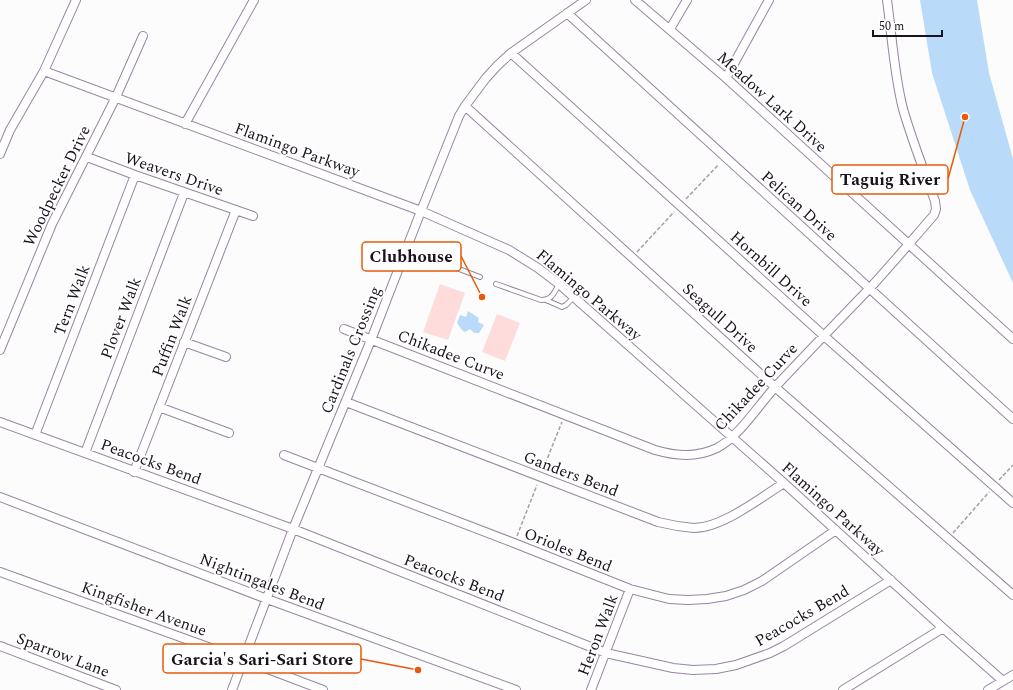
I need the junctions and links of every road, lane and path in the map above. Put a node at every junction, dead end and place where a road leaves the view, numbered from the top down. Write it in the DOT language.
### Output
graph roads {
  1 [pos="76,0"];
  2 [pos="254,0"];
  3 [pos="586,0"];
  4 [pos="635,0"];
  5 [pos="687,0"];
  6 [pos="769,0"];
  7 [pos="887,0"];
  8 [pos="567,13"];
  9 [pos="670,29"];
  10 [pos="143,36"];
  11 [pos="511,53"];
  12 [pos="44,71"];
  13 [pos="726,78"];
  14 [pos="116,97"];
  15 [pos="465,106"];
  16 [pos="185,124"];
  17 [pos="0,154"];
  18 [pos="87,157"];
  19 [pos="135,176"];
  20 [pos="184,193"];
  21 [pos="236,210"];
  22 [pos="421,211"];
  23 [pos="252,216"];
  24 [pos="908,244"];
  25 [pos="446,264"];
  26 [pos="480,277"];
  27 [pos="496,284"];
  28 [pos="559,284"];
  29 [pos="869,288"];
  30 [pos="574,297"];
  31 [pos="546,300"];
  32 [pos="344,329"];
  33 [pos="823,335"];
  34 [pos="1013,339"];
  35 [pos="371,340"];
  36 [pos="184,342"];
  37 [pos="0,350"];
  38 [pos="226,357"];
  39 [pos="775,387"];
  40 [pos="346,402"];
  41 [pos="159,407"];
  42 [pos="1013,419"];
  43 [pos="0,422"];
  44 [pos="230,433"];
  45 [pos="35,435"];
  46 [pos="732,438"];
  47 [pos="85,453"];
  48 [pos="284,455"];
  49 [pos="1013,465"];
  50 [pos="318,469"];
  51 [pos="134,472"];
  52 [pos="784,483"];
  53 [pos="994,486"];
  54 [pos="0,497"];
  55 [pos="1013,503"];
  56 [pos="293,530"];
  57 [pos="836,530"];
  58 [pos="948,538"];
  59 [pos="0,572"];
  60 [pos="891,580"];
  61 [pos="630,589"];
  62 [pos="1013,596"];
  63 [pos="267,599"];
  64 [pos="943,628"];
  65 [pos="0,646"];
  66 [pos="606,653"];
  67 [pos="244,660"];
  68 [pos="1013,675"];
  69 [pos="1003,681"];
  70 [pos="116,690"];
  71 [pos="232,690"];
  72 [pos="322,690"];
  73 [pos="516,690"];
  74 [pos="591,690"];
  75 [pos="843,690"];
  76 [pos="988,690"];
  1 -- 12 [label="street"];
  2 -- 16 [label="street"];
  3 -- 8 [label="street, Cardinals Crossing"];
  4 -- 9 [label="street, Meadow Lark Drive"];
  5 -- 9 [label="street"];
  6 -- 13 [label="street"];
  7 -- 24 [label="street, Chikadee Curve"];
  8 -- 11 [label="street, Cardinals Crossing"];
  8 -- 29 [label="street, Pelican Drive"];
  9 -- 13 [label="street, Meadow Lark Drive"];
  10 -- 14 [label="street, Woodpecker Drive"];
  11 -- 15 [label="street, Cardinals Crossing"];
  11 -- 33 [label="street, Hornbill Drive"];
  12 -- 14 [label="street, Flamingo Parkway"];
  12 -- 17 [label="street"];
  13 -- 24 [label="street, Meadow Lark Drive"];
  14 -- 16 [label="street, Flamingo Parkway"];
  14 -- 18 [label="street, Woodpecker Drive"];
  15 -- 22 [label="street, Cardinals Crossing"];
  15 -- 39 [label="street, Seagull Drive"];
  16 -- 22 [label="street, Flamingo Parkway"];
  18 -- 19 [label="street, Weavers Drive"];
  18 -- 37 [label="street, Woodpecker Drive"];
  19 -- 20 [label="street, Weavers Drive"];
  19 -- 45 [label="street, Tern Walk"];
  20 -- 21 [label="street, Weavers Drive"];
  20 -- 47 [label="street, Plover Walk"];
  21 -- 23 [label="street, Weavers Drive"];
  21 -- 36 [label="street, Puffin Walk"];
  22 -- 28 [label="street, Flamingo Parkway"];
  22 -- 35 [label="street, Cardinals Crossing"];
  24 -- 29 [label="street, Chikadee Curve"];
  24 -- 34 [label="street, Meadow Lark Drive"];
  25 -- 26 [label="lane"];
  27 -- 31 [label="lane"];
  28 -- 30 [label="street, Flamingo Parkway"];
  28 -- 31 [label="lane"];
  29 -- 33 [label="street, Chikadee Curve"];
  29 -- 42 [label="street, Pelican Drive"];
  30 -- 31 [label="lane"];
  30 -- 46 [label="street, Flamingo Parkway"];
  32 -- 35 [label="street, Chikadee Curve"];
  33 -- 39 [label="street, Chikadee Curve"];
  33 -- 53 [label="street, Hornbill Drive"];
  35 -- 40 [label="street, Cardinals Crossing"];
  35 -- 46 [label="street, Chikadee Curve"];
  36 -- 38 [label="street"];
  36 -- 41 [label="street, Puffin Walk"];
  39 -- 46 [label="street, Chikadee Curve"];
  39 -- 58 [label="street, Seagull Drive"];
  40 -- 50 [label="street, Cardinals Crossing"];
  40 -- 52 [label="street, Ganders Bend"];
  41 -- 44 [label="street"];
  41 -- 51 [label="street, Puffin Walk"];
  43 -- 45 [label="street, Peacocks Bend"];
  45 -- 47 [label="street, Peacocks Bend"];
  46 -- 52 [label="street, Flamingo Parkway"];
  47 -- 51 [label="street, Peacocks Bend"];
  48 -- 50 [label="street, Orioles Bend"];
  49 -- 53 [label="path"];
  50 -- 56 [label="street, Cardinals Crossing"];
  50 -- 61 [label="street, Orioles Bend"];
  51 -- 56 [label="street, Peacocks Bend"];
  52 -- 57 [label="street, Flamingo Parkway"];
  53 -- 55 [label="street, Hornbill Drive"];
  53 -- 58 [label="path"];
  54 -- 63 [label="street, Nightingales Bend"];
  56 -- 63 [label="street, Cardinals Crossing"];
  56 -- 66 [label="street, Peacocks Bend"];
  57 -- 60 [label="street, Flamingo Parkway"];
  57 -- 61 [label="street, Orioles Bend"];
  58 -- 62 [label="street, Seagull Drive"];
  59 -- 67 [label="street, Kingfisher Avenue"];
  60 -- 64 [label="street, Flamingo Parkway"];
  60 -- 66 [label="street, Peacocks Bend"];
  61 -- 66 [label="street, Heron Walk"];
  63 -- 67 [label="street, Cardinals Crossing"];
  63 -- 73 [label="street, Nightingales Bend"];
  64 -- 69 [label="street, Flamingo Parkway"];
  64 -- 75 [label="street"];
  65 -- 70 [label="street, Sparrow Lane"];
  66 -- 74 [label="street, Heron Walk"];
  67 -- 71 [label="street, Cardinals Crossing"];
  67 -- 72 [label="street, Kingfisher Avenue"];
  68 -- 69 [label="street"];
  69 -- 76 [label="street"];
}
